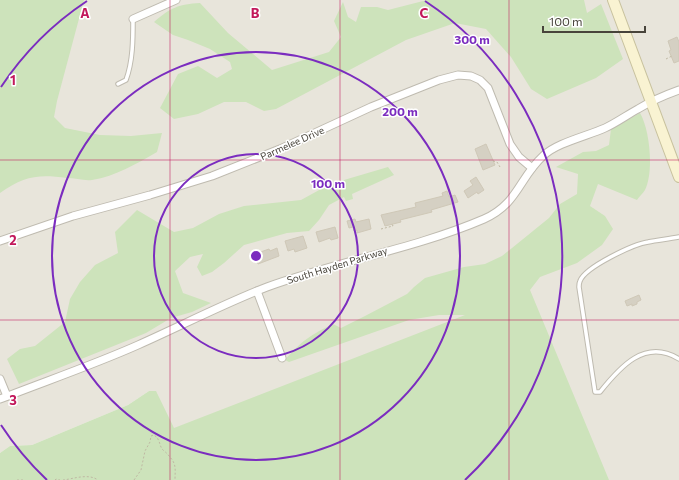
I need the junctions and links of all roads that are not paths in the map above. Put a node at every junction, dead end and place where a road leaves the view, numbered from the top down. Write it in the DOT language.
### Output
graph roads {
  1 [pos="176,0"];
  2 [pos="613,0"];
  3 [pos="133,19"];
  4 [pos="118,84"];
  5 [pos="679,90"];
  6 [pos="651,102"];
  7 [pos="532,168"];
  8 [pos="679,177"];
  9 [pos="679,237"];
  10 [pos="0,240"];
  11 [pos="257,291"];
  12 [pos="282,358"];
  13 [pos="679,359"];
  14 [pos="0,379"];
  15 [pos="3,397"];
  1 -- 3 [label="street"];
  2 -- 6 [label="main road"];
  3 -- 4 [label="lane"];
  5 -- 6 [label="street, South Hayden Parkway"];
  6 -- 7 [label="street, South Hayden Parkway"];
  6 -- 8 [label="main road"];
  7 -- 10 [label="street, Parmelee Drive"];
  7 -- 11 [label="street, South Hayden Parkway"];
  9 -- 13 [label="lane"];
  11 -- 12 [label="street"];
  11 -- 15 [label="street, South Hayden Parkway"];
  14 -- 15 [label="street"];
}
